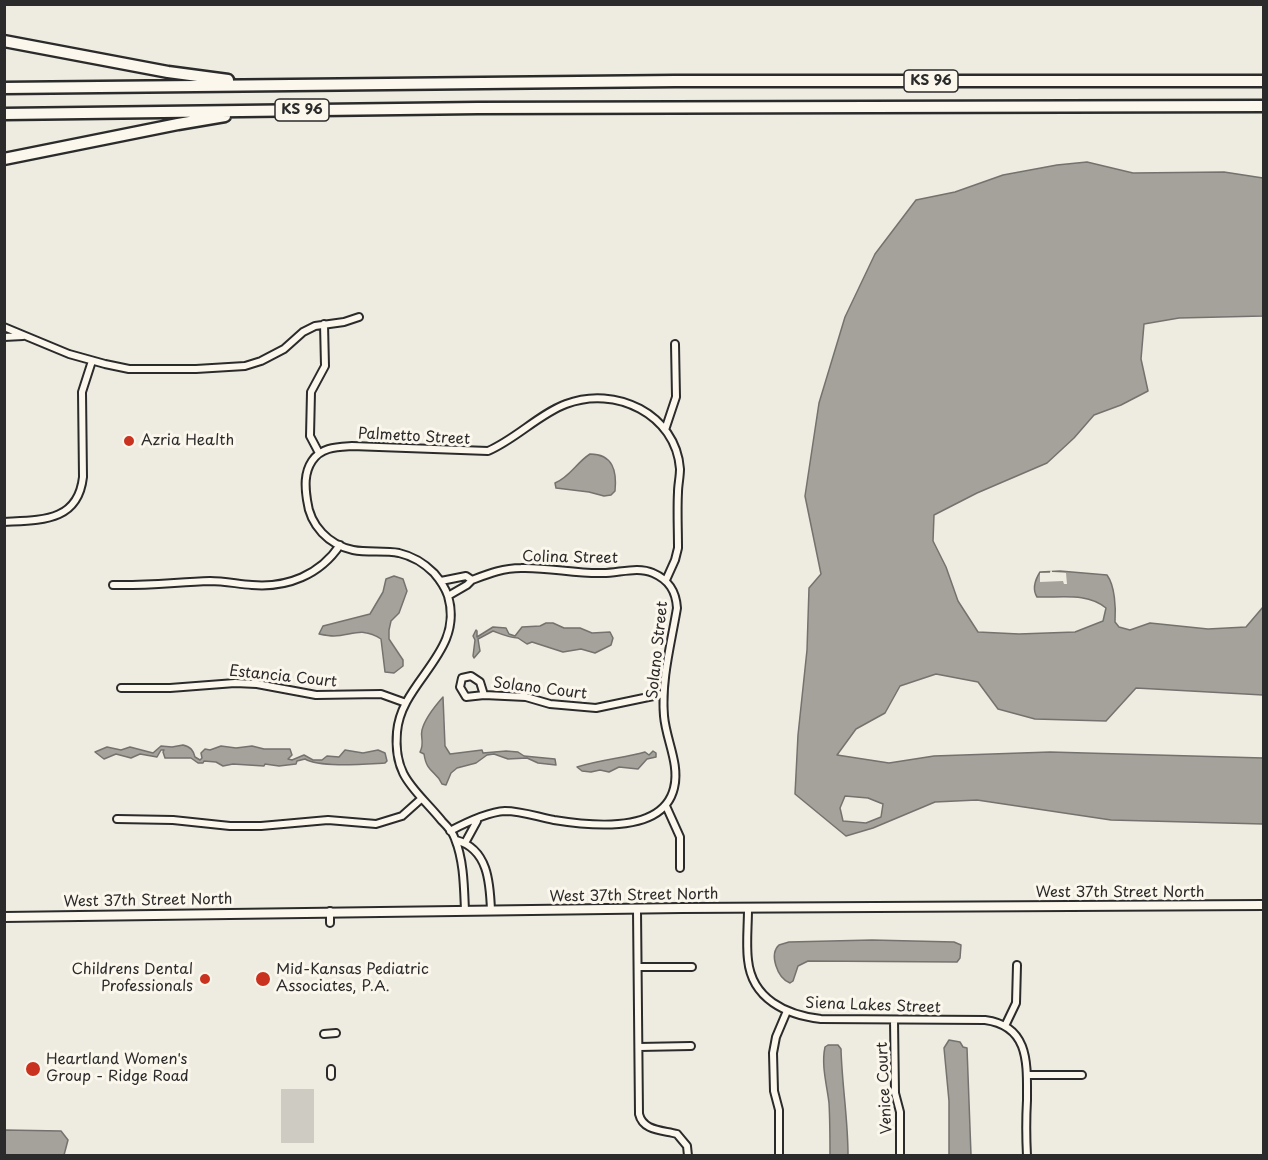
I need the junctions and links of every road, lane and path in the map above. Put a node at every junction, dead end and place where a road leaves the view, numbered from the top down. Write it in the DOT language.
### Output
graph roads {
  1 [pos="4,41"];
  2 [pos="1263,81"];
  3 [pos="339,84"];
  4 [pos="4,88"];
  5 [pos="1263,106"];
  6 [pos="310,109"];
  7 [pos="4,114"];
  8 [pos="4,159"];
  9 [pos="359,317"];
  10 [pos="324,324"];
  11 [pos="4,327"];
  12 [pos="4,336"];
  13 [pos="26,336"];
  14 [pos="675,344"];
  15 [pos="92,361"];
  16 [pos="664,430"];
  17 [pos="319,453"];
  18 [pos="4,522"];
  19 [pos="340,545"];
  20 [pos="472,580"];
  21 [pos="666,580"];
  22 [pos="441,581"];
  23 [pos="113,585"];
  24 [pos="448,596"];
  25 [pos="121,688"];
  26 [pos="484,694"];
  27 [pos="663,694"];
  28 [pos="406,703"];
  29 [pos="422,799"];
  30 [pos="666,806"];
  31 [pos="117,819"];
  32 [pos="477,821"];
  33 [pos="450,831"];
  34 [pos="456,840"];
  35 [pos="465,843"];
  36 [pos="681,867"];
  37 [pos="1263,905"];
  38 [pos="748,909"];
  39 [pos="637,910"];
  40 [pos="330,911"];
  41 [pos="465,911"];
  42 [pos="491,911"];
  43 [pos="4,917"];
  44 [pos="330,923"];
  45 [pos="1017,965"];
  46 [pos="639,967"];
  47 [pos="692,967"];
  48 [pos="787,1011"];
  49 [pos="894,1020"];
  50 [pos="1005,1026"];
  51 [pos="336,1033"];
  52 [pos="324,1034"];
  53 [pos="691,1046"];
  54 [pos="639,1047"];
  55 [pos="1027,1075"];
  56 [pos="1082,1075"];
  57 [pos="688,1155"];
  58 [pos="780,1155"];
  59 [pos="900,1155"];
  60 [pos="1027,1155"];
  1 -- 3 [label="highway"];
  2 -- 3 [label="highway, KS 96"];
  3 -- 4 [label="highway, KS 96"];
  5 -- 6 [label="highway, KS 96"];
  6 -- 7 [label="highway, KS 96"];
  6 -- 8 [label="highway"];
  9 -- 10 [label="street"];
  10 -- 15 [label="street"];
  10 -- 17 [label="street"];
  11 -- 13 [label="street"];
  12 -- 13 [label="street"];
  13 -- 15 [label="street"];
  14 -- 16 [label="street"];
  15 -- 18 [label="street"];
  16 -- 17 [label="street, Palmetto Street"];
  16 -- 21 [label="street, Solano Street"];
  17 -- 19 [label="street"];
  19 -- 22 [label="street"];
  19 -- 23 [label="street"];
  20 -- 21 [label="street, Colina Street"];
  20 -- 22 [label="street, Colina Street"];
  20 -- 24 [label="street, Colina Street"];
  21 -- 27 [label="street, Solano Street"];
  22 -- 24 [label="street"];
  24 -- 28 [label="street"];
  25 -- 28 [label="street, Estancia Court"];
  26 -- 27 [label="street, Solano Court"];
  27 -- 30 [label="street, Solano Street"];
  28 -- 29 [label="street"];
  29 -- 31 [label="street"];
  29 -- 33 [label="street"];
  30 -- 32 [label="street"];
  30 -- 36 [label="street"];
  32 -- 33 [label="street"];
  32 -- 35 [label="street"];
  33 -- 34 [label="street"];
  34 -- 35 [label="street"];
  34 -- 41 [label="street"];
  35 -- 42 [label="street"];
  37 -- 38 [label="street, West 37th Street North"];
  38 -- 39 [label="street, West 37th Street North"];
  38 -- 48 [label="street, Siena Lakes Street"];
  39 -- 42 [label="street, West 37th Street North"];
  39 -- 46 [label="street"];
  40 -- 41 [label="street, West 37th Street North"];
  40 -- 43 [label="street, West 37th Street North"];
  40 -- 44 [label="street"];
  41 -- 42 [label="street, West 37th Street North"];
  45 -- 50 [label="street"];
  46 -- 47 [label="street"];
  46 -- 54 [label="street"];
  48 -- 49 [label="street, Siena Lakes Street"];
  48 -- 58 [label="street"];
  49 -- 50 [label="street, Siena Lakes Street"];
  49 -- 59 [label="street, Venice Court"];
  50 -- 55 [label="street"];
  51 -- 52 [label="street"];
  53 -- 54 [label="street"];
  54 -- 57 [label="street"];
  55 -- 56 [label="street"];
  55 -- 60 [label="street"];
}
